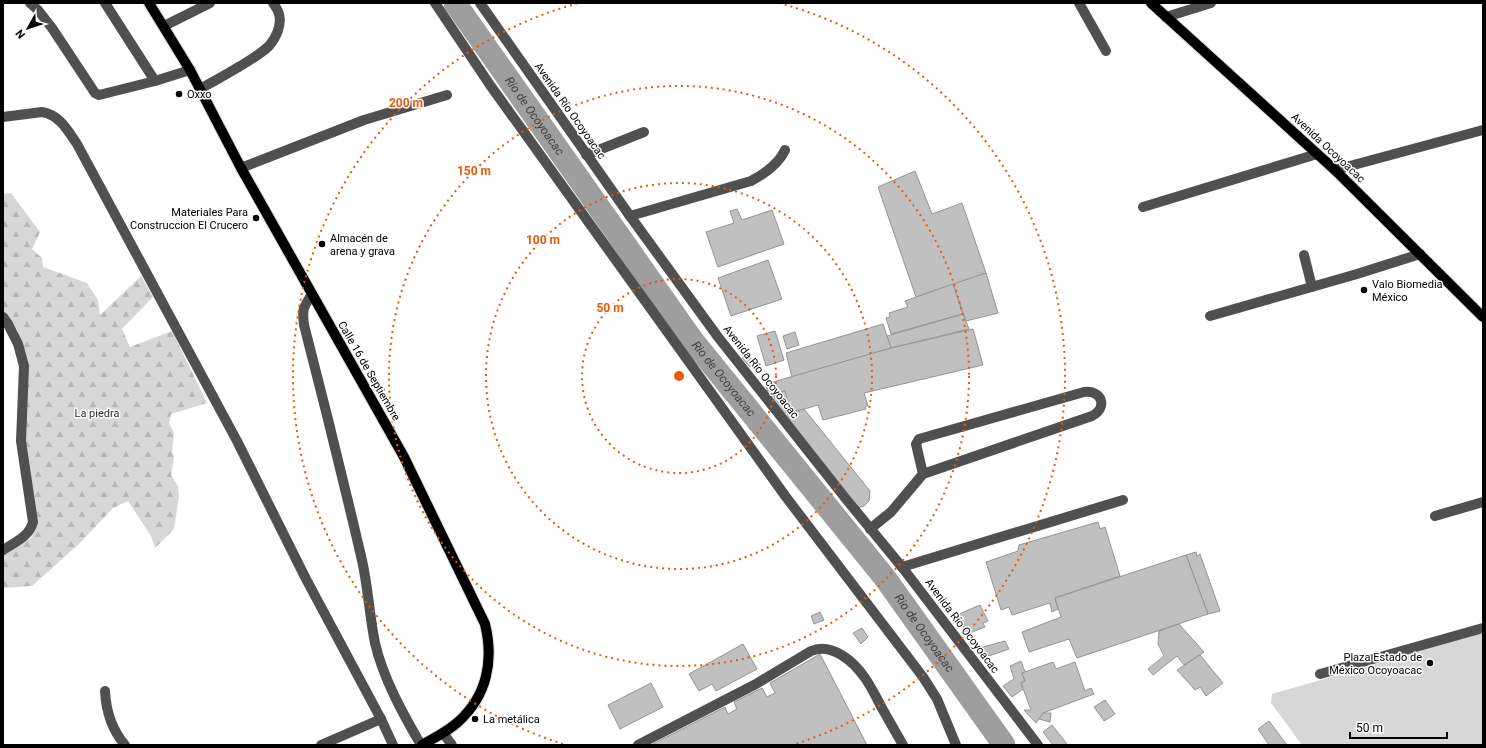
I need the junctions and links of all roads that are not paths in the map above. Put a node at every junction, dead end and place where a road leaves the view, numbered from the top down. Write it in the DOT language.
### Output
graph roads {
  1 [pos="30,3"];
  2 [pos="105,3"];
  3 [pos="149,3"];
  4 [pos="210,3"];
  5 [pos="273,3"];
  6 [pos="435,3"];
  7 [pos="480,3"];
  8 [pos="1079,3"];
  9 [pos="1151,3"];
  10 [pos="1211,3"];
  11 [pos="1166,17"];
  12 [pos="164,26"];
  13 [pos="1106,51"];
  14 [pos="190,70"];
  15 [pos="155,81"];
  16 [pos="200,89"];
  17 [pos="447,94"];
  18 [pos="3,117"];
  19 [pos="1483,130"];
  20 [pos="644,132"];
  21 [pos="784,150"];
  22 [pos="1316,154"];
  23 [pos="586,155"];
  24 [pos="241,168"];
  25 [pos="1335,170"];
  26 [pos="1143,207"];
  27 [pos="630,216"];
  28 [pos="1420,254"];
  29 [pos="1304,255"];
  30 [pos="1312,287"];
  31 [pos="312,294"];
  32 [pos="1210,316"];
  33 [pos="3,317"];
  34 [pos="1483,317"];
  35 [pos="923,474"];
  36 [pos="1123,500"];
  37 [pos="1483,502"];
  38 [pos="1435,516"];
  39 [pos="870,529"];
  40 [pos="3,550"];
  41 [pos="902,567"];
  42 [pos="1483,628"];
  43 [pos="1320,674"];
  44 [pos="105,691"];
  45 [pos="381,719"];
  46 [pos="443,733"];
  47 [pos="901,744"];
  48 [pos="125,745"];
  49 [pos="321,745"];
  50 [pos="393,745"];
  51 [pos="421,745"];
  52 [pos="452,745"];
  53 [pos="638,745"];
  54 [pos="956,745"];
  55 [pos="1038,745"];
  1 -- 15 [label="street"];
  2 -- 15 [label="street"];
  3 -- 12 [label="main road, Calle 16 de Septiembre"];
  4 -- 12 [label="street"];
  5 -- 16 [label="street"];
  6 -- 54 [label="street"];
  7 -- 23 [label="street, Avenida Río Ocoyoacac"];
  8 -- 13 [label="street"];
  9 -- 11 [label="main road, Avenida Ocoyoacac"];
  10 -- 11 [label="street"];
  11 -- 22 [label="main road, Avenida Ocoyoacac"];
  12 -- 14 [label="main road, Calle 16 de Septiembre"];
  14 -- 15 [label="street"];
  14 -- 16 [label="main road, Calle 16 de Septiembre"];
  16 -- 24 [label="main road, Calle 16 de Septiembre"];
  17 -- 24 [label="street"];
  18 -- 45 [label="street"];
  19 -- 25 [label="street"];
  20 -- 23 [label="street"];
  21 -- 27 [label="street"];
  22 -- 25 [label="main road, Avenida Ocoyoacac"];
  22 -- 26 [label="street"];
  23 -- 27 [label="street, Avenida Río Ocoyoacac"];
  24 -- 31 [label="main road, Calle 16 de Septiembre"];
  25 -- 28 [label="main road, Avenida Ocoyoacac"];
  27 -- 39 [label="street, Avenida Río Ocoyoacac"];
  28 -- 30 [label="street"];
  28 -- 34 [label="main road, Avenida Ocoyoacac"];
  29 -- 30 [label="street"];
  30 -- 32 [label="street"];
  31 -- 46 [label="main road, Calle 16 de Septiembre"];
  31 -- 51 [label="street"];
  33 -- 40 [label="street"];
  35 -- 35 [label="street"];
  35 -- 39 [label="street"];
  36 -- 41 [label="street"];
  37 -- 38 [label="street"];
  39 -- 41 [label="street, Avenida Río Ocoyoacac"];
  41 -- 55 [label="street, Avenida Río Ocoyoacac"];
  42 -- 43 [label="street"];
  44 -- 48 [label="street"];
  45 -- 49 [label="street"];
  45 -- 50 [label="street"];
  46 -- 51 [label="main road, Calle 16 de Septiembre"];
  46 -- 52 [label="street"];
  47 -- 53 [label="street"];
}
